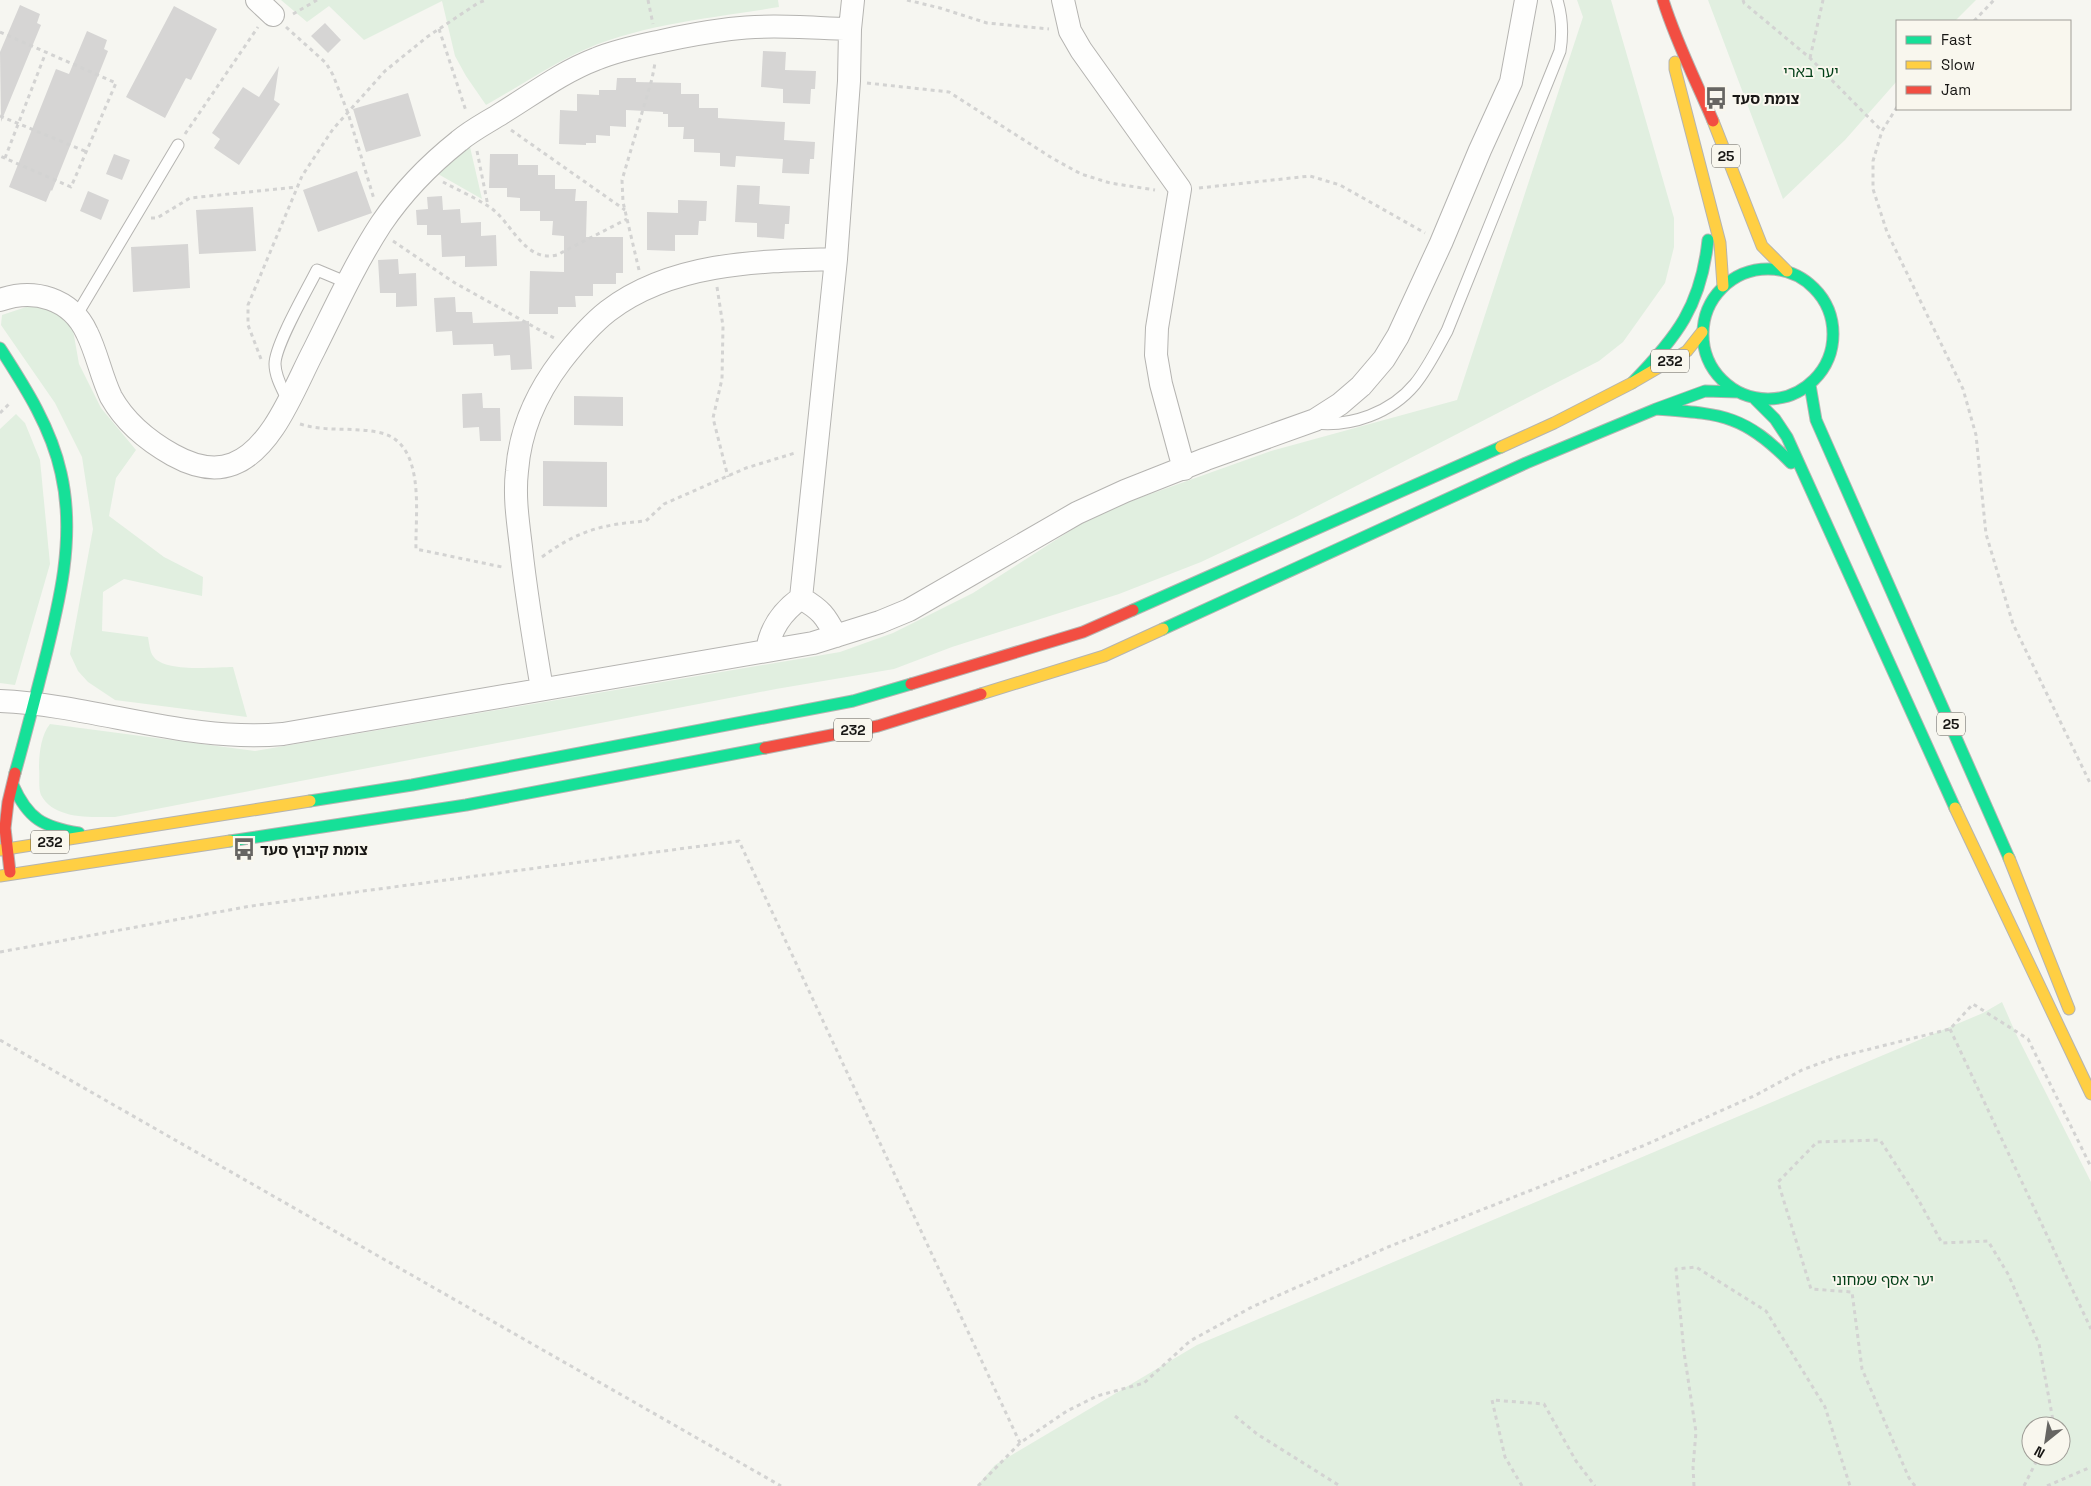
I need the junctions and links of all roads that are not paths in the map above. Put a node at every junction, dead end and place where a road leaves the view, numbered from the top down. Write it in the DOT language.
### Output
graph roads {
  1 [pos="853,0"];
  2 [pos="1063,0"];
  3 [pos="1526,0"];
  4 [pos="1557,0"];
  5 [pos="1663,0"];
  6 [pos="850,29"];
  7 [pos="1674,36"];
  8 [pos="178,145"];
  9 [pos="1703,181"];
  10 [pos="836,259"];
  11 [pos="1787,271"];
  12 [pos="348,283"];
  13 [pos="1723,286"];
  14 [pos="0,300"];
  15 [pos="76,316"];
  16 [pos="1702,332"];
  17 [pos="0,348"];
  18 [pos="1632,383"];
  19 [pos="1810,385"];
  20 [pos="1738,392"];
  21 [pos="1754,398"];
  22 [pos="288,401"];
  23 [pos="1656,409"];
  24 [pos="1308,423"];
  25 [pos="1184,469"];
  26 [pos="1810,485"];
  27 [pos="801,598"];
  28 [pos="836,636"];
  29 [pos="767,652"];
  30 [pos="542,689"];
  31 [pos="0,701"];
  32 [pos="34,702"];
  33 [pos="13,785"];
  34 [pos="92,835"];
  35 [pos="4,849"];
  36 [pos="5,875"];
  37 [pos="2072,1018"];
  38 [pos="2091,1094"];
  1 -- 6 [label="street"];
  2 -- 25 [label="street"];
  3 -- 24 [label="street"];
  4 -- 24 [label="lane"];
  5 -- 7 [label="main road, 25"];
  6 -- 10 [label="street"];
  6 -- 12 [label="street"];
  7 -- 9 [label="main road, 25"];
  7 -- 11 [label="main road, 25"];
  8 -- 15 [label="lane"];
  9 -- 13 [label="main road, 25"];
  9 -- 18 [label="main road"];
  10 -- 27 [label="street"];
  10 -- 30 [label="street"];
  11 -- 13 [label="main road, 25"];
  11 -- 19 [label="main road, 25"];
  12 -- 22 [label="street"];
  12 -- 22 [label="lane"];
  13 -- 16 [label="main road, 25"];
  14 -- 15 [label="street"];
  15 -- 22 [label="street"];
  16 -- 18 [label="main road, 232"];
  16 -- 20 [label="main road, 25"];
  17 -- 32 [label="main road"];
  18 -- 34 [label="main road, 232"];
  19 -- 21 [label="main road, 25"];
  19 -- 37 [label="main road, 25"];
  20 -- 21 [label="main road, 25"];
  20 -- 23 [label="main road, 232"];
  21 -- 26 [label="main road, 25"];
  23 -- 26 [label="main road"];
  23 -- 36 [label="main road, 232"];
  24 -- 25 [label="street"];
  25 -- 28 [label="street"];
  26 -- 38 [label="main road, 25"];
  27 -- 28 [label="street"];
  27 -- 29 [label="street"];
  28 -- 29 [label="street"];
  29 -- 30 [label="street"];
  30 -- 32 [label="street"];
  31 -- 32 [label="street"];
  32 -- 33 [label="main road"];
  33 -- 34 [label="main road"];
  33 -- 35 [label="main road"];
  34 -- 35 [label="main road, 232"];
  35 -- 36 [label="main road"];
}
